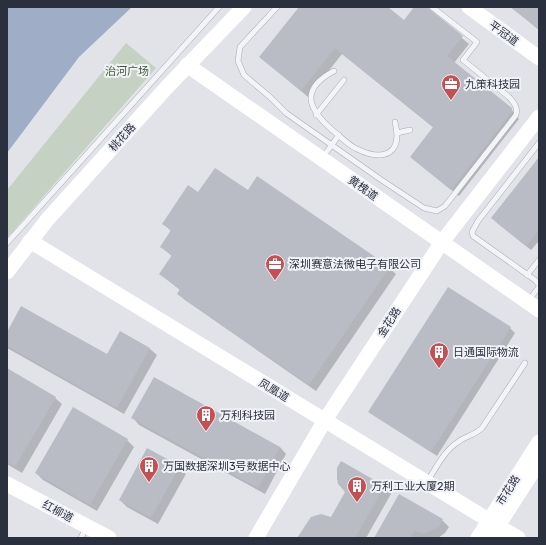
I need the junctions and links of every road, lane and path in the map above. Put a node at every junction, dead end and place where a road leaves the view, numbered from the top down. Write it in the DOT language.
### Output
graph roads {
  1 [pos="219,7"];
  2 [pos="244,7"];
  3 [pos="277,7"];
  4 [pos="432,7"];
  5 [pos="469,7"];
  6 [pos="539,58"];
  7 [pos="187,65"];
  8 [pos="334,71"];
  9 [pos="344,80"];
  10 [pos="316,115"];
  11 [pos="539,117"];
  12 [pos="394,122"];
  13 [pos="410,130"];
  14 [pos="397,133"];
  15 [pos="339,135"];
  16 [pos="539,143"];
  17 [pos="332,145"];
  18 [pos="321,159"];
  19 [pos="30,241"];
  20 [pos="442,242"];
  21 [pos="7,243"];
  22 [pos="539,260"];
  23 [pos="7,272"];
  24 [pos="527,275"];
  25 [pos="539,286"];
  26 [pos="533,306"];
  27 [pos="525,363"];
  28 [pos="325,420"];
  29 [pos="539,442"];
  30 [pos="539,462"];
  31 [pos="427,483"];
  32 [pos="7,484"];
  33 [pos="492,528"];
  34 [pos="84,532"];
  35 [pos="108,538"];
  36 [pos="256,538"];
  37 [pos="478,538"];
  38 [pos="518,538"];
  1 -- 21 [label="lane"];
  2 -- 7 [label="street, 桃花路"];
  3 -- 17 [label="lane"];
  4 -- 17 [label="lane"];
  5 -- 6 [label="street, 平冠道"];
  7 -- 18 [label="street, 黄槐道"];
  7 -- 19 [label="street, 桃花路"];
  8 -- 10 [label="lane"];
  9 -- 10 [label="lane"];
  10 -- 15 [label="lane"];
  11 -- 20 [label="street, 金花路"];
  12 -- 14 [label="lane"];
  13 -- 14 [label="lane"];
  14 -- 15 [label="lane"];
  15 -- 17 [label="lane"];
  16 -- 24 [label="lane"];
  17 -- 18 [label="lane"];
  18 -- 20 [label="street, 黄槐道"];
  19 -- 23 [label="street, 桃花路"];
  19 -- 28 [label="street, 凤凰道"];
  20 -- 26 [label="street, 黄槐道"];
  20 -- 28 [label="street, 金花路"];
  22 -- 24 [label="lane"];
  24 -- 25 [label="lane"];
  25 -- 26 [label="lane"];
  27 -- 31 [label="lane"];
  28 -- 31 [label="street, 凤凰道"];
  28 -- 36 [label="street, 金花路"];
  29 -- 33 [label="street, 市花路"];
  30 -- 33 [label="street, 市花路"];
  31 -- 33 [label="street, 凤凰道"];
  32 -- 34 [label="street, 红柳道"];
  33 -- 37 [label="street, 市花路"];
  33 -- 38 [label="street, 凤凰道"];
  34 -- 35 [label="street, 红柳道"];
}
